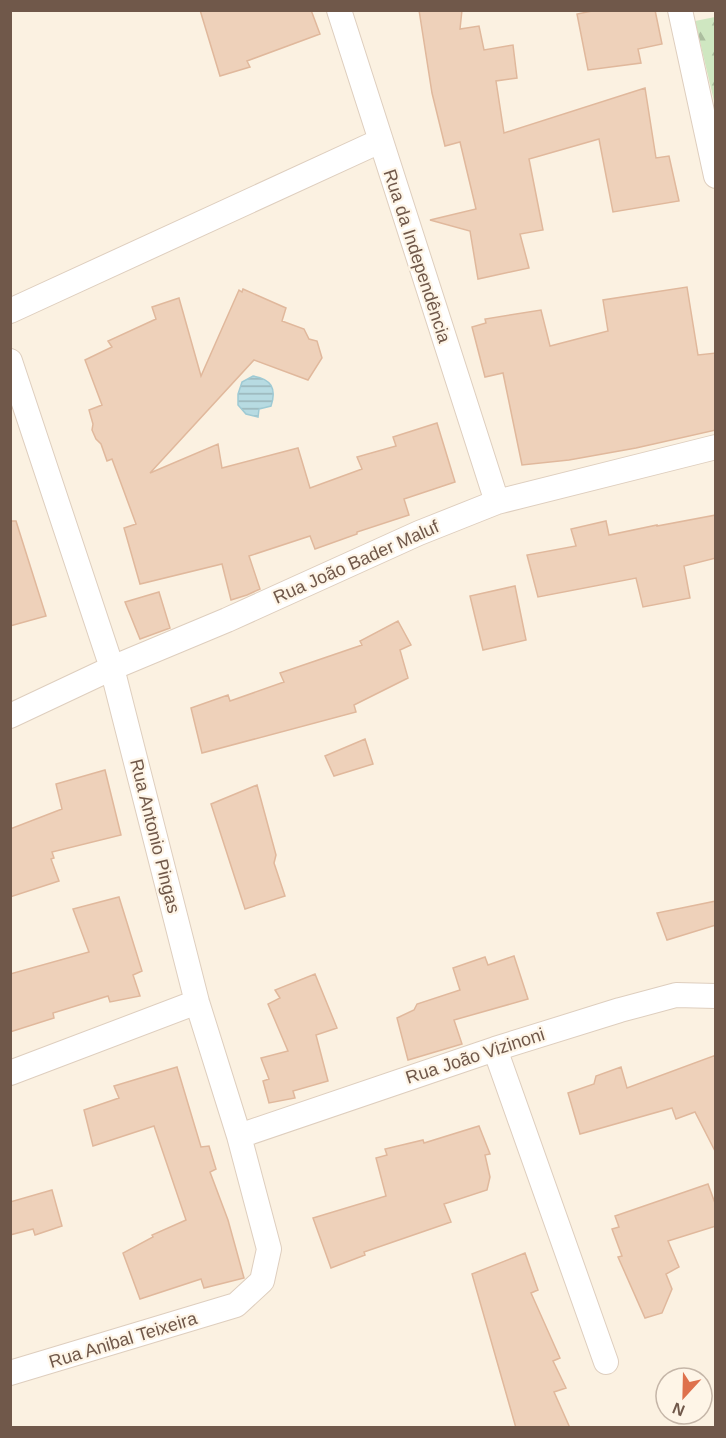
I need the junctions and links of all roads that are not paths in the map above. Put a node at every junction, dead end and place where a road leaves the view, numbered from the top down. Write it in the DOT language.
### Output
graph roads {
  1 [pos="339,10"];
  2 [pos="680,10"];
  3 [pos="380,141"];
  4 [pos="716,176"];
  5 [pos="10,311"];
  6 [pos="10,361"];
  7 [pos="716,447"];
  8 [pos="497,502"];
  9 [pos="112,668"];
  10 [pos="10,716"];
  11 [pos="716,996"];
  12 [pos="197,1002"];
  13 [pos="495,1049"];
  14 [pos="10,1073"];
  15 [pos="239,1136"];
  16 [pos="236,1305"];
  17 [pos="606,1362"];
  18 [pos="10,1373"];
  1 -- 3 [label="street, Rua da Independência"];
  2 -- 4 [label="street"];
  3 -- 5 [label="street"];
  3 -- 8 [label="street, Rua da Independência"];
  6 -- 9 [label="street, Rua Antonio Pingas"];
  7 -- 8 [label="street, Rua João Bader Maluf"];
  8 -- 9 [label="street, Rua João Bader Maluf"];
  9 -- 10 [label="street, Rua João Bader Maluf"];
  9 -- 12 [label="street, Rua Antonio Pingas"];
  11 -- 13 [label="street, Rua João Vizinoni"];
  12 -- 14 [label="street"];
  12 -- 15 [label="street, Rua Antonio Pingas"];
  13 -- 15 [label="street, Rua João Vizinoni"];
  13 -- 17 [label="street"];
  15 -- 16 [label="street, Rua Antonio Pingas"];
  16 -- 18 [label="street, Rua Anibal Teixeira"];
}
